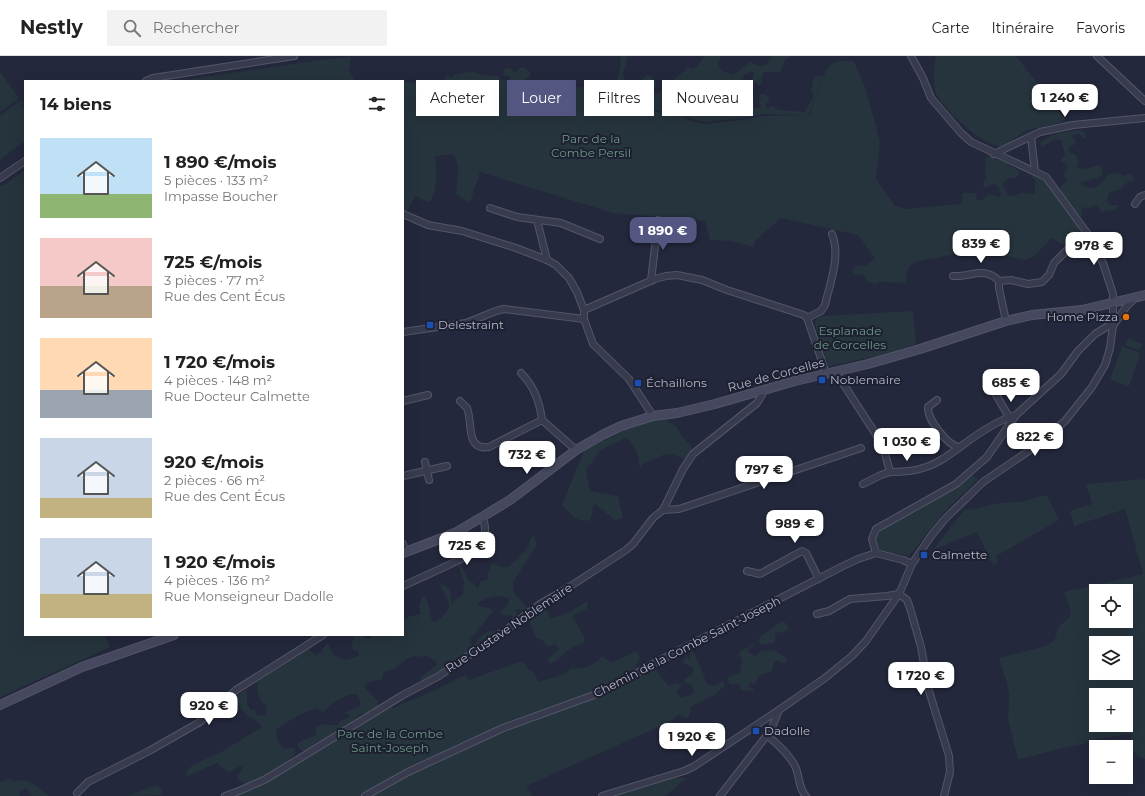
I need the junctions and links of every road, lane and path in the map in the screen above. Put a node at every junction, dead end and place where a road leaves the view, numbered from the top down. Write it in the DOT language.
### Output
graph roads {
  1 [pos="260,56"];
  2 [pos="294,56"];
  3 [pos="911,56"];
  4 [pos="1097,56"];
  5 [pos="254,61"];
  6 [pos="148,80"];
  7 [pos="1145,101"];
  8 [pos="1145,118"];
  9 [pos="1031,137"];
  10 [pos="994,154"];
  11 [pos="24,162"];
  12 [pos="1035,171"];
  13 [pos="0,178"];
  14 [pos="1145,195"];
  15 [pos="1135,204"];
  16 [pos="490,208"];
  17 [pos="404,214"];
  18 [pos="537,220"];
  19 [pos="658,220"];
  20 [pos="1087,233"];
  21 [pos="832,234"];
  22 [pos="600,239"];
  23 [pos="547,260"];
  24 [pos="953,276"];
  25 [pos="999,280"];
  26 [pos="651,281"];
  27 [pos="1145,295"];
  28 [pos="1136,297"];
  29 [pos="1113,298"];
  30 [pos="584,310"];
  31 [pos="807,318"];
  32 [pos="584,320"];
  33 [pos="1006,321"];
  34 [pos="1113,324"];
  35 [pos="404,332"];
  36 [pos="835,371"];
  37 [pos="521,373"];
  38 [pos="826,373"];
  39 [pos="1000,385"];
  40 [pos="992,388"];
  41 [pos="761,390"];
  42 [pos="986,391"];
  43 [pos="428,395"];
  44 [pos="937,400"];
  45 [pos="404,401"];
  46 [pos="460,401"];
  47 [pos="1016,415"];
  48 [pos="653,416"];
  49 [pos="1009,417"];
  50 [pos="542,420"];
  51 [pos="960,447"];
  52 [pos="861,448"];
  53 [pos="576,450"];
  54 [pos="425,462"];
  55 [pos="447,466"];
  56 [pos="427,471"];
  57 [pos="890,472"];
  58 [pos="404,476"];
  59 [pos="429,480"];
  60 [pos="863,484"];
  61 [pos="663,510"];
  62 [pos="482,517"];
  63 [pos="404,550"];
  64 [pos="876,553"];
  65 [pos="912,564"];
  66 [pos="747,571"];
  67 [pos="819,578"];
  68 [pos="404,586"];
  69 [pos="899,594"];
  70 [pos="817,614"];
  71 [pos="171,636"];
  72 [pos="321,636"];
  73 [pos="0,705"];
  74 [pos="779,710"];
  75 [pos="767,734"];
  76 [pos="78,793"];
  77 [pos="225,796"];
  78 [pos="365,796"];
  79 [pos="602,796"];
  80 [pos="720,796"];
  81 [pos="806,796"];
  82 [pos="944,796"];
  1 -- 5 [label="street"];
  2 -- 5 [label="street"];
  3 -- 10 [label="street"];
  4 -- 7 [label="street"];
  5 -- 6 [label="street"];
  8 -- 9 [label="street"];
  9 -- 10 [label="street"];
  9 -- 12 [label="street"];
  10 -- 12 [label="street"];
  11 -- 13 [label="street"];
  12 -- 20 [label="street"];
  14 -- 15 [label="street"];
  16 -- 18 [label="street"];
  17 -- 23 [label="street"];
  18 -- 22 [label="street"];
  18 -- 23 [label="street"];
  19 -- 26 [label="street"];
  20 -- 25 [label="street"];
  20 -- 29 [label="street"];
  21 -- 31 [label="street"];
  23 -- 30 [label="street"];
  24 -- 25 [label="street"];
  25 -- 33 [label="street"];
  26 -- 30 [label="street"];
  26 -- 31 [label="street"];
  27 -- 28 [label="main road, Rue de Corcelles"];
  28 -- 29 [label="main road, Rue de Corcelles"];
  28 -- 34 [label="street"];
  29 -- 33 [label="main road, Rue de Corcelles"];
  29 -- 34 [label="street"];
  30 -- 32 [label="street"];
  31 -- 38 [label="street"];
  32 -- 35 [label="street"];
  32 -- 48 [label="street"];
  33 -- 36 [label="main road, Rue de Corcelles"];
  34 -- 47 [label="street"];
  34 -- 65 [label="street"];
  36 -- 38 [label="main road, Rue de Corcelles"];
  36 -- 57 [label="street"];
  37 -- 50 [label="street"];
  38 -- 41 [label="main road, Rue de Corcelles"];
  39 -- 40 [label="street"];
  40 -- 42 [label="street"];
  40 -- 49 [label="street"];
  41 -- 48 [label="main road, Rue de Corcelles"];
  41 -- 61 [label="street, Rue Gustave Noblemaire"];
  43 -- 45 [label="street"];
  44 -- 51 [label="street"];
  46 -- 50 [label="street"];
  47 -- 49 [label="street"];
  47 -- 64 [label="street"];
  48 -- 53 [label="main road, Rue de Corcelles"];
  49 -- 51 [label="street"];
  50 -- 53 [label="street"];
  51 -- 57 [label="street"];
  52 -- 61 [label="street"];
  53 -- 62 [label="main road, Rue de Corcelles"];
  54 -- 56 [label="street"];
  55 -- 56 [label="street"];
  56 -- 58 [label="street"];
  56 -- 59 [label="street"];
  57 -- 60 [label="street"];
  61 -- 77 [label="street, Rue Gustave Noblemaire"];
  62 -- 63 [label="main road, Rue de Corcelles"];
  62 -- 68 [label="street"];
  64 -- 65 [label="street"];
  64 -- 67 [label="street, Chemin de la Combe Saint-Joseph"];
  65 -- 69 [label="street"];
  66 -- 67 [label="street"];
  67 -- 78 [label="street, Chemin de la Combe Saint-Joseph"];
  69 -- 70 [label="street"];
  69 -- 74 [label="street"];
  69 -- 82 [label="street"];
  71 -- 73 [label="main road"];
  72 -- 76 [label="street"];
  74 -- 75 [label="street"];
  74 -- 79 [label="street"];
  75 -- 80 [label="street"];
  75 -- 81 [label="street"];
}
